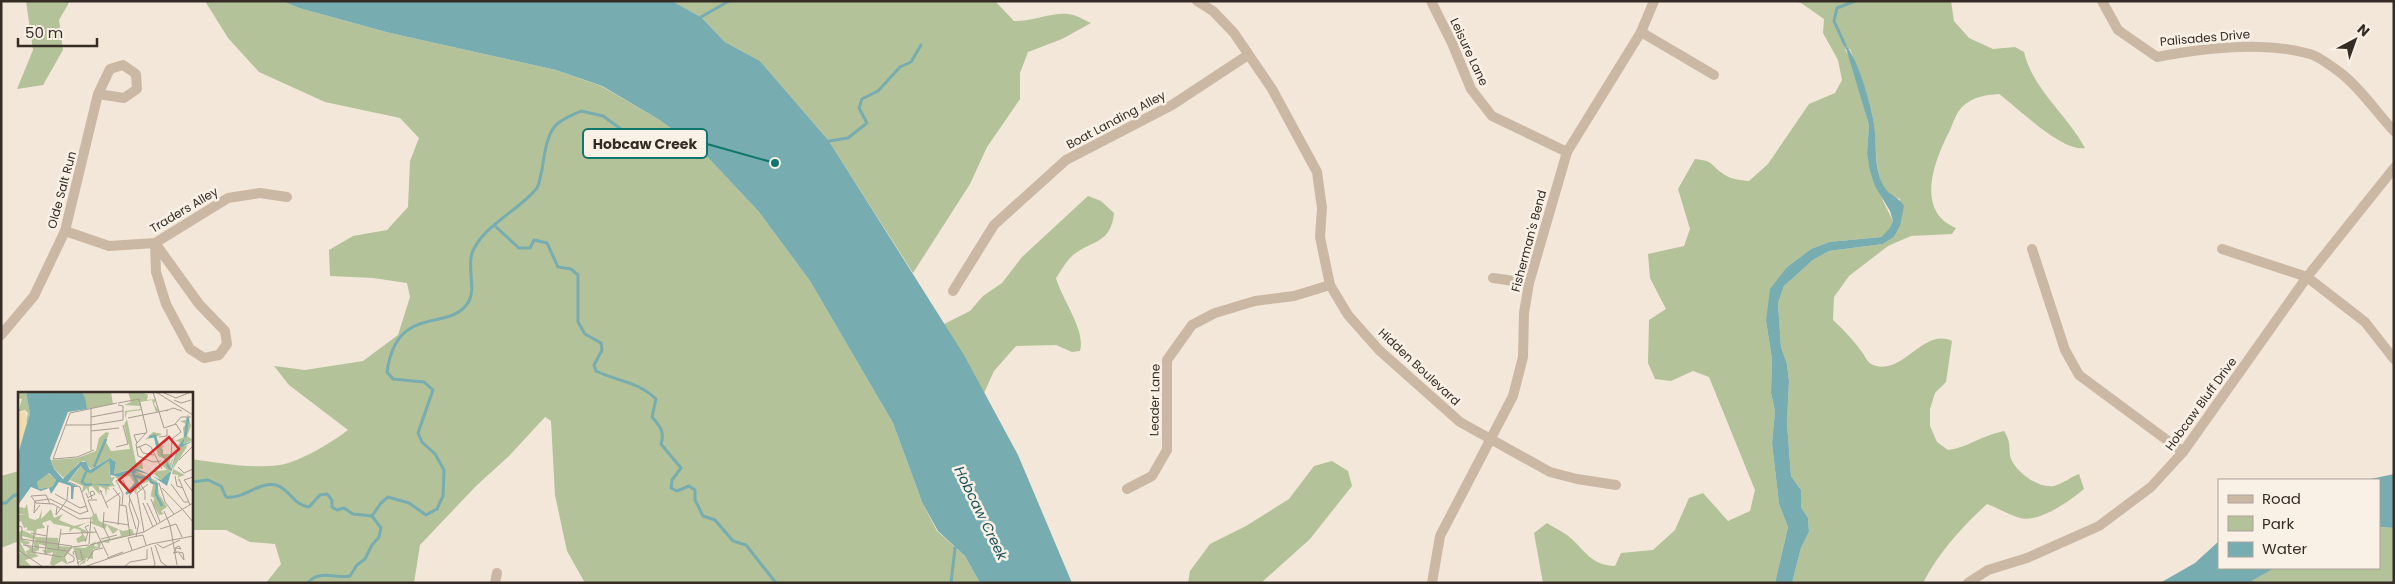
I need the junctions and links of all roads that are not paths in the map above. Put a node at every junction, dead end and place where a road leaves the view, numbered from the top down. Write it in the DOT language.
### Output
graph roads {
  1 [pos="1197,1"];
  2 [pos="1431,1"];
  3 [pos="1654,1"];
  4 [pos="2102,1"];
  5 [pos="1641,32"];
  6 [pos="1248,55"];
  7 [pos="1714,75"];
  8 [pos="98,94"];
  9 [pos="2394,131"];
  10 [pos="1567,152"];
  11 [pos="2394,168"];
  12 [pos="287,197"];
  13 [pos="65,231"];
  14 [pos="155,243"];
  15 [pos="2222,248"];
  16 [pos="2032,249"];
  17 [pos="2307,277"];
  18 [pos="1493,278"];
  19 [pos="1529,283"];
  20 [pos="1330,285"];
  21 [pos="953,291"];
  22 [pos="1,334"];
  23 [pos="2394,359"];
  24 [pos="1490,440"];
  25 [pos="2183,452"];
  26 [pos="1616,485"];
  27 [pos="1127,489"];
  28 [pos="1432,583"];
  29 [pos="1968,583"];
  1 -- 6 [label="street, Hidden Boulevard"];
  2 -- 10 [label="street, Leisure Lane"];
  3 -- 5 [label="street, Fisherman's Bend"];
  4 -- 9 [label="street, Palisades Drive"];
  5 -- 7 [label="street"];
  5 -- 10 [label="street, Fisherman's Bend"];
  6 -- 20 [label="street, Hidden Boulevard"];
  6 -- 21 [label="street, Boat Landing Alley"];
  8 -- 13 [label="street, Olde Salt Run"];
  10 -- 19 [label="street, Fisherman's Bend"];
  11 -- 17 [label="street, Hobcaw Bluff Drive"];
  12 -- 14 [label="street, Traders Alley"];
  13 -- 14 [label="street, Traders Alley"];
  13 -- 22 [label="street, Olde Salt Run"];
  14 -- 14 [label="street"];
  15 -- 17 [label="street"];
  16 -- 25 [label="street"];
  17 -- 23 [label="street"];
  17 -- 25 [label="street, Hobcaw Bluff Drive"];
  18 -- 19 [label="street"];
  19 -- 24 [label="street, Fisherman's Bend"];
  20 -- 24 [label="street, Hidden Boulevard"];
  20 -- 27 [label="street, Leader Lane"];
  24 -- 26 [label="street, Hidden Boulevard"];
  24 -- 28 [label="street, Fisherman's Bend"];
  25 -- 29 [label="street, Hobcaw Bluff Drive"];
}
